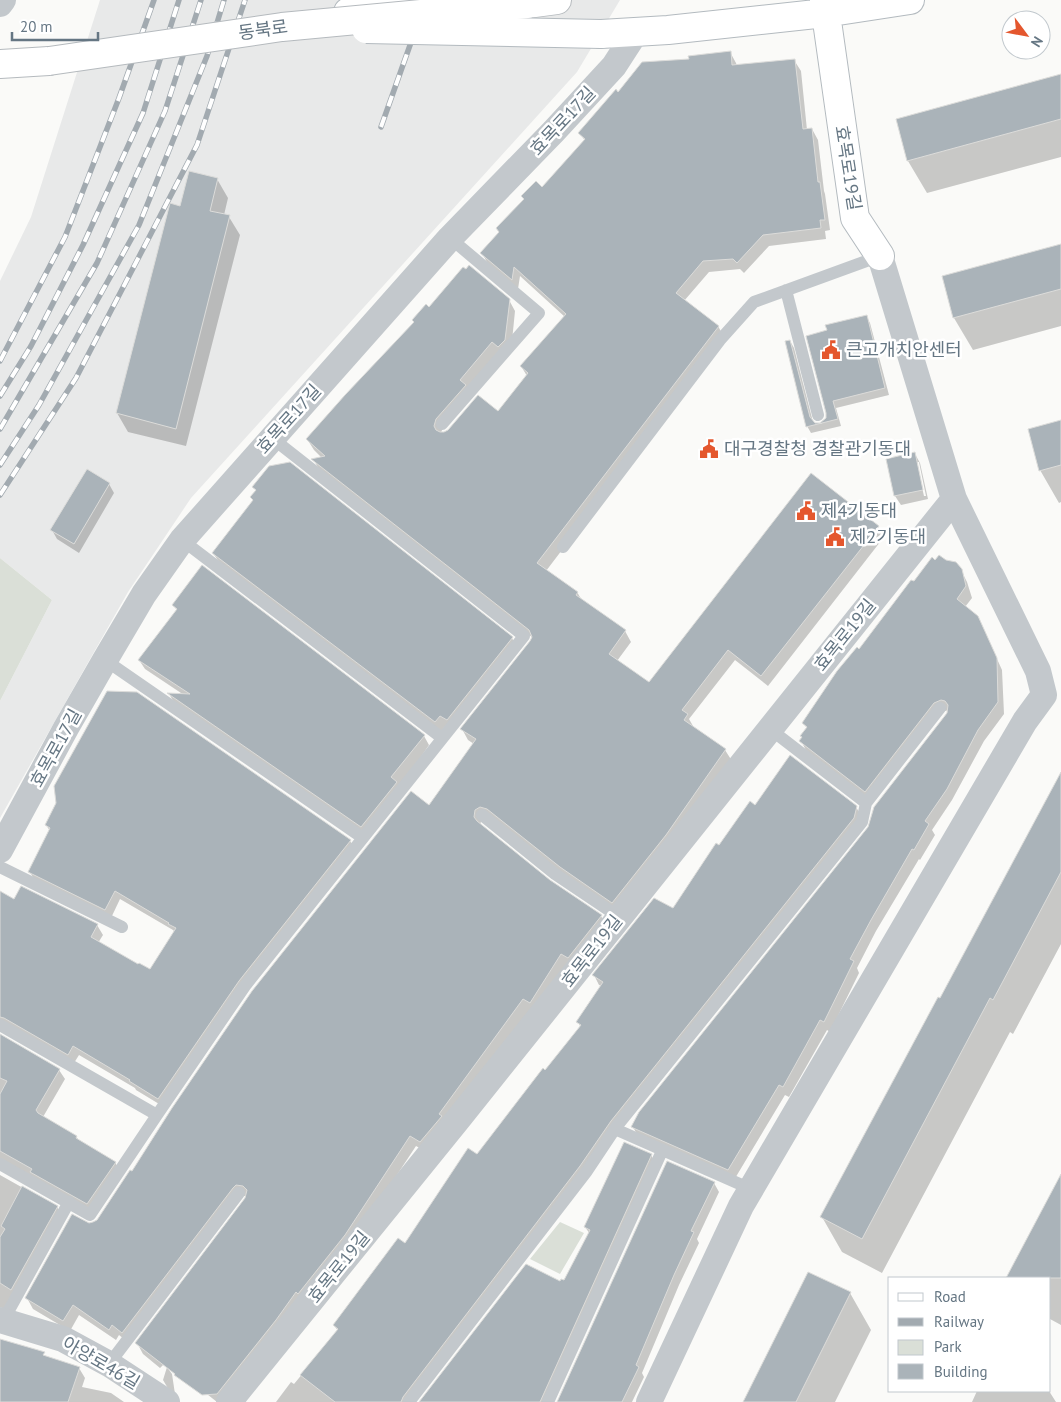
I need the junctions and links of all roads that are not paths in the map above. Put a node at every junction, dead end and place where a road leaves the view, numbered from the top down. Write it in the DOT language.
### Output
graph roads {
  1 [pos="3,0"];
  2 [pos="400,0"];
  3 [pos="556,0"];
  4 [pos="910,0"];
  5 [pos="0,4"];
  6 [pos="825,7"];
  7 [pos="282,27"];
  8 [pos="636,32"];
  9 [pos="0,64"];
  10 [pos="450,238"];
  11 [pos="880,256"];
  12 [pos="786,290"];
  13 [pos="818,415"];
  14 [pos="442,424"];
  15 [pos="272,438"];
  16 [pos="954,500"];
  17 [pos="182,540"];
  18 [pos="563,547"];
  19 [pos="105,660"];
  20 [pos="1055,698"];
  21 [pos="940,708"];
  22 [pos="770,729"];
  23 [pos="442,738"];
  24 [pos="866,803"];
  25 [pos="482,815"];
  26 [pos="363,838"];
  27 [pos="0,850"];
  28 [pos="0,867"];
  29 [pos="619,917"];
  30 [pos="122,927"];
  31 [pos="0,1025"];
  32 [pos="157,1115"];
  33 [pos="615,1129"];
  34 [pos="662,1151"];
  35 [pos="0,1164"];
  36 [pos="751,1189"];
  37 [pos="239,1193"];
  38 [pos="69,1202"];
  39 [pos="2,1320"];
  40 [pos="109,1364"];
  41 [pos="167,1402"];
  42 [pos="229,1402"];
  43 [pos="408,1402"];
  44 [pos="548,1402"];
  45 [pos="649,1402"];
  1 -- 5 [label="street"];
  2 -- 7 [label="main road, bridge"];
  3 -- 7 [label="main road, 동북로, bridge"];
  4 -- 6 [label="main road"];
  6 -- 8 [label="main road"];
  6 -- 11 [label="main road, 효목로19길"];
  7 -- 8 [label="main road, bridge"];
  7 -- 9 [label="main road, 동북로, bridge"];
  8 -- 10 [label="street, 효목로17길"];
  10 -- 14 [label="lane"];
  10 -- 15 [label="street, 효목로17길"];
  11 -- 12 [label="lane"];
  11 -- 16 [label="street, 효목로19길"];
  12 -- 13 [label="lane"];
  12 -- 18 [label="lane"];
  15 -- 17 [label="street, 효목로17길"];
  15 -- 23 [label="lane"];
  16 -- 20 [label="street, 효목로19길"];
  16 -- 22 [label="street, 효목로19길"];
  17 -- 19 [label="street, 효목로17길"];
  17 -- 23 [label="lane"];
  19 -- 26 [label="lane"];
  19 -- 27 [label="street, 효목로17길"];
  20 -- 36 [label="street, 효목로19길"];
  21 -- 24 [label="lane"];
  22 -- 24 [label="lane"];
  22 -- 29 [label="street, 효목로19길"];
  23 -- 26 [label="lane"];
  24 -- 33 [label="lane"];
  25 -- 29 [label="lane"];
  26 -- 32 [label="lane"];
  28 -- 30 [label="lane"];
  29 -- 42 [label="street, 효목로19길"];
  31 -- 32 [label="lane"];
  32 -- 38 [label="lane"];
  33 -- 34 [label="lane"];
  33 -- 43 [label="lane"];
  34 -- 36 [label="lane"];
  34 -- 44 [label="lane"];
  35 -- 38 [label="lane"];
  36 -- 45 [label="street, 효목로19길"];
  37 -- 40 [label="lane"];
  38 -- 39 [label="lane, 아양로46길"];
  39 -- 40 [label="street, 아양로46길"];
  40 -- 41 [label="street, 아양로46길"];
}
